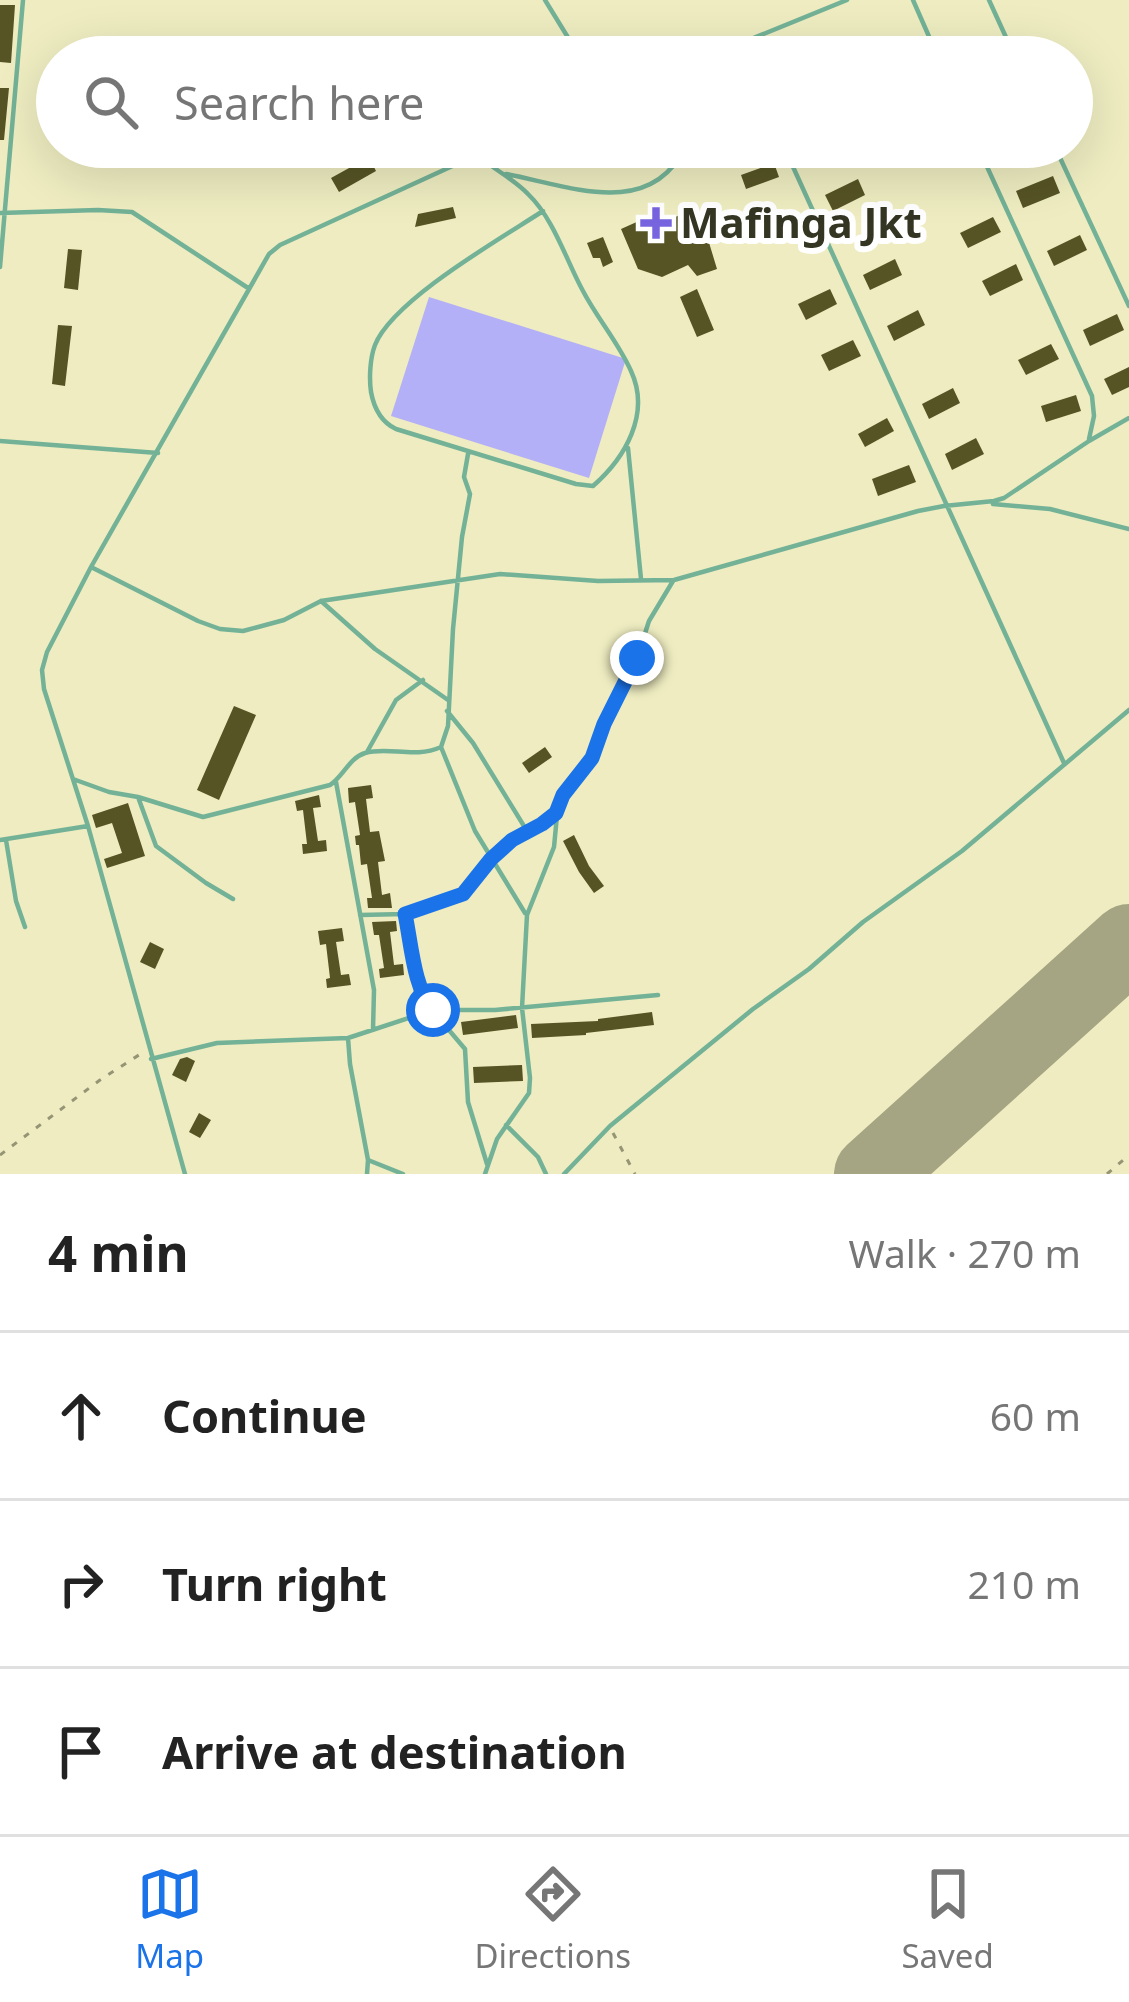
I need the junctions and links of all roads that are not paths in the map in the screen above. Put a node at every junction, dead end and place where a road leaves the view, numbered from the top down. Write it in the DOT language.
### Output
graph roads {
  1 [pos="23,0"];
  2 [pos="545,0"];
  3 [pos="847,0"];
  4 [pos="913,0"];
  5 [pos="989,0"];
  6 [pos="567,36"];
  7 [pos="759,36"];
  8 [pos="929,36"];
  9 [pos="1005,36"];
  10 [pos="446,168"];
  11 [pos="494,168"];
  12 [pos="673,168"];
  13 [pos="794,168"];
  14 [pos="988,168"];
  15 [pos="1065,168"];
  16 [pos="500,173"];
  17 [pos="542,211"];
  18 [pos="2,213"];
  19 [pos="0,267"];
  20 [pos="249,288"];
  21 [pos="1129,306"];
  22 [pos="1129,418"];
  23 [pos="0,441"];
  24 [pos="1089,441"];
  25 [pos="628,446"];
  26 [pos="158,453"];
  27 [pos="468,453"];
  28 [pos="982,503"];
  29 [pos="944,506"];
  30 [pos="1129,529"];
  31 [pos="91,567"];
  32 [pos="640,579"];
  33 [pos="458,580"];
  34 [pos="674,580"];
  35 [pos="321,601"];
  36 [pos="423,680"];
  37 [pos="448,700"];
  38 [pos="1129,710"];
  39 [pos="447,711"];
  40 [pos="441,747"];
  41 [pos="367,752"];
  42 [pos="1064,763"];
  43 [pos="73,779"];
  44 [pos="336,782"];
  45 [pos="138,797"];
  46 [pos="556,813"];
  47 [pos="88,826"];
  48 [pos="527,832"];
  49 [pos="3,840"];
  50 [pos="491,859"];
  51 [pos="232,898"];
  52 [pos="405,914"];
  53 [pos="360,915"];
  54 [pos="526,915"];
  55 [pos="25,927"];
  56 [pos="658,994"];
  57 [pos="522,1008"];
  58 [pos="433,1010"];
  59 [pos="373,1030"];
  60 [pos="348,1037"];
  61 [pos="152,1059"];
  62 [pos="506,1125"];
  63 [pos="368,1160"];
  64 [pos="486,1170"];
  65 [pos="185,1174"];
  66 [pos="367,1174"];
  67 [pos="403,1174"];
  68 [pos="546,1174"];
  69 [pos="564,1174"];
  1 -- 18 [label="lane"];
  2 -- 6 [label="lane"];
  3 -- 7 [label="lane"];
  4 -- 8 [label="lane"];
  5 -- 9 [label="lane"];
  10 -- 20 [label="lane"];
  11 -- 16 [label="lane"];
  12 -- 16 [label="lane"];
  13 -- 29 [label="lane"];
  14 -- 24 [label="lane"];
  15 -- 21 [label="lane"];
  16 -- 17 [label="lane"];
  17 -- 25 [label="lane"];
  17 -- 27 [label="lane"];
  18 -- 19 [label="lane"];
  18 -- 20 [label="lane"];
  20 -- 26 [label="lane"];
  22 -- 24 [label="lane"];
  23 -- 26 [label="lane"];
  24 -- 28 [label="lane"];
  25 -- 27 [label="lane"];
  25 -- 32 [label="lane"];
  26 -- 31 [label="lane"];
  27 -- 33 [label="lane"];
  28 -- 29 [label="lane"];
  28 -- 30 [label="lane"];
  29 -- 34 [label="lane"];
  29 -- 42 [label="lane"];
  31 -- 35 [label="lane"];
  31 -- 43 [label="lane"];
  32 -- 33 [label="lane"];
  32 -- 34 [label="lane"];
  33 -- 35 [label="lane"];
  33 -- 37 [label="lane"];
  34 -- 46 [label="lane"];
  35 -- 36 [label="lane"];
  36 -- 37 [label="lane"];
  36 -- 41 [label="lane"];
  37 -- 39 [label="lane"];
  38 -- 42 [label="lane"];
  39 -- 40 [label="lane"];
  39 -- 48 [label="lane"];
  40 -- 41 [label="lane"];
  40 -- 50 [label="lane"];
  41 -- 44 [label="lane"];
  42 -- 69 [label="lane"];
  43 -- 45 [label="lane"];
  43 -- 47 [label="lane"];
  44 -- 45 [label="lane"];
  44 -- 53 [label="lane"];
  45 -- 51 [label="lane"];
  46 -- 48 [label="lane"];
  46 -- 54 [label="lane"];
  47 -- 49 [label="lane"];
  47 -- 61 [label="lane"];
  48 -- 50 [label="lane"];
  49 -- 55 [label="lane"];
  50 -- 52 [label="lane"];
  50 -- 54 [label="lane"];
  52 -- 53 [label="lane"];
  52 -- 58 [label="lane"];
  53 -- 59 [label="lane"];
  54 -- 57 [label="lane"];
  56 -- 57 [label="lane"];
  57 -- 58 [label="lane"];
  57 -- 62 [label="lane"];
  58 -- 59 [label="lane"];
  58 -- 64 [label="lane"];
  59 -- 60 [label="lane"];
  60 -- 61 [label="lane"];
  60 -- 63 [label="lane"];
  61 -- 65 [label="lane"];
  62 -- 64 [label="lane"];
  62 -- 68 [label="lane"];
  63 -- 66 [label="lane"];
  63 -- 67 [label="lane"];
}
